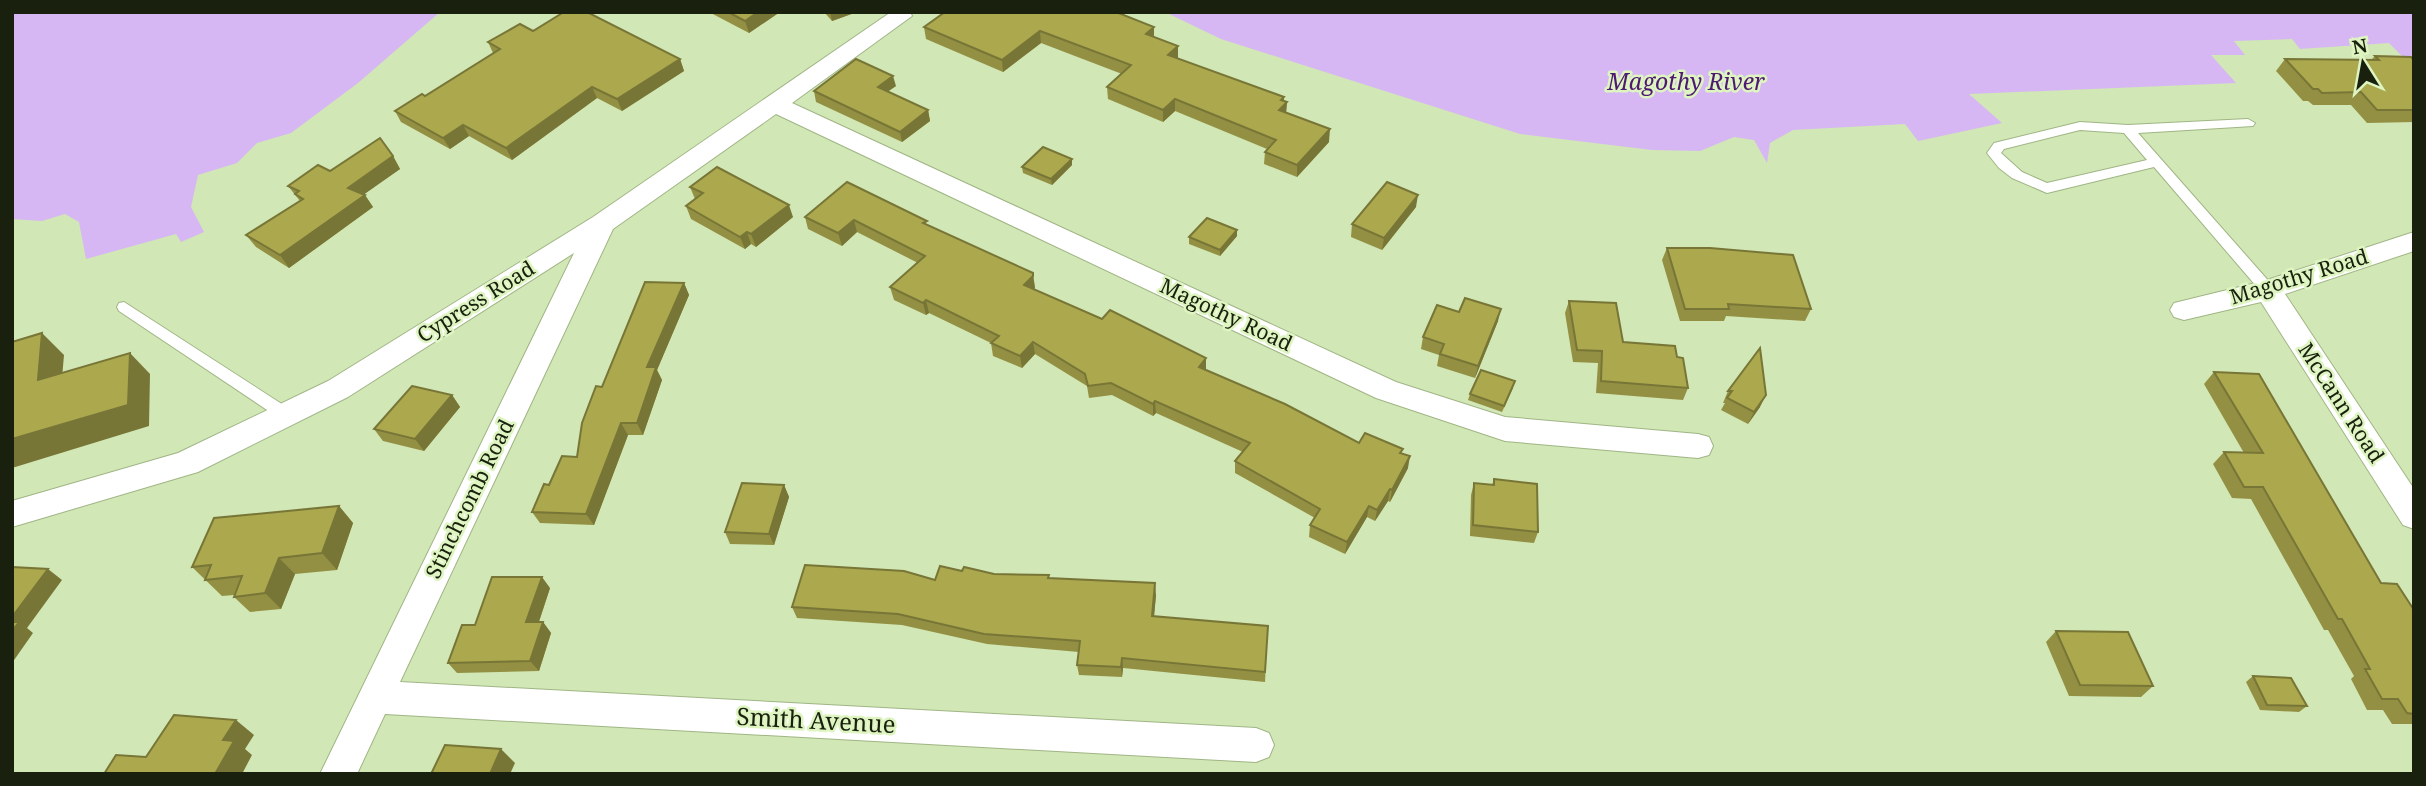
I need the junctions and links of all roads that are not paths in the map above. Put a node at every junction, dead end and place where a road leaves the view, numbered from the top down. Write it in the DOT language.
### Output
graph roads {
  1 [pos="901,16"];
  2 [pos="776,105"];
  3 [pos="2248,123"];
  4 [pos="2128,129"];
  5 [pos="2156,162"];
  6 [pos="602,223"];
  7 [pos="2414,241"];
  8 [pos="2268,290"];
  9 [pos="124,307"];
  10 [pos="2184,310"];
  11 [pos="285,414"];
  12 [pos="1698,446"];
  13 [pos="12,514"];
  14 [pos="2414,516"];
  15 [pos="376,697"];
  16 [pos="1256,745"];
  17 [pos="338,774"];
  1 -- 2 [label="street, Cypress Road"];
  2 -- 6 [label="street, Cypress Road"];
  2 -- 12 [label="street, Magothy Road"];
  3 -- 4 [label="lane"];
  4 -- 5 [label="lane"];
  4 -- 5 [label="lane"];
  5 -- 8 [label="lane"];
  6 -- 11 [label="street, Cypress Road"];
  6 -- 15 [label="street, Stinchcomb Road"];
  7 -- 8 [label="street, Magothy Road"];
  8 -- 10 [label="street, Magothy Road"];
  8 -- 14 [label="street, McCann Road"];
  9 -- 11 [label="lane"];
  11 -- 13 [label="street, Cypress Road"];
  15 -- 16 [label="street, Smith Avenue"];
  15 -- 17 [label="street, Stinchcomb Road"];
}
